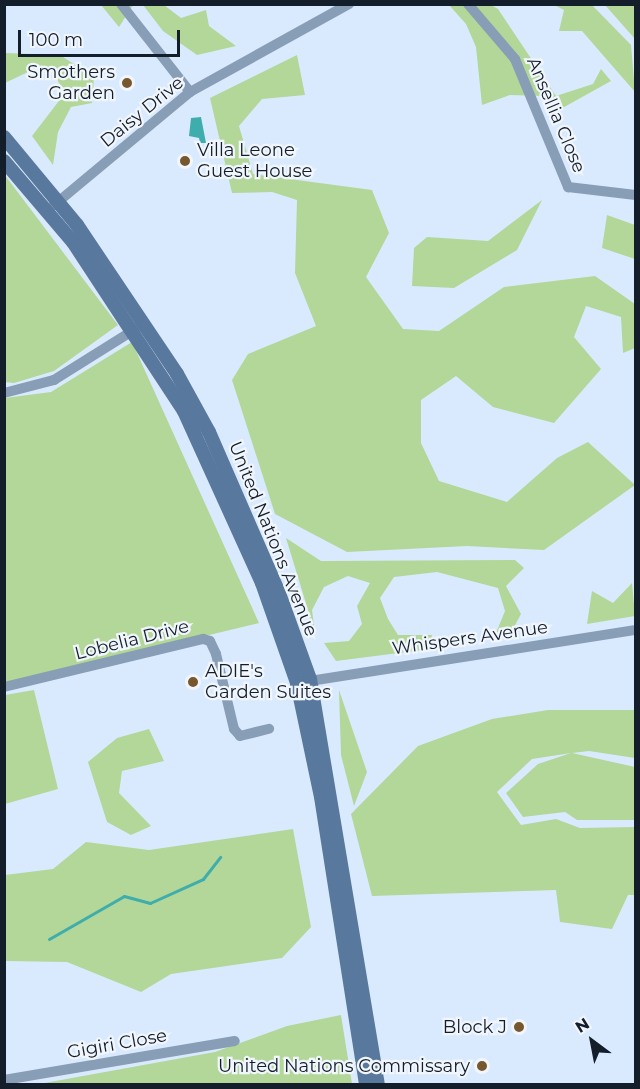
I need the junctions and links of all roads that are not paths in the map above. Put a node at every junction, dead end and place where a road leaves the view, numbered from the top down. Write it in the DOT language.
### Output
graph roads {
  1 [pos="121,4"];
  2 [pos="349,4"];
  3 [pos="468,4"];
  4 [pos="190,92"];
  5 [pos="4,137"];
  6 [pos="4,161"];
  7 [pos="636,195"];
  8 [pos="56,209"];
  9 [pos="139,327"];
  10 [pos="4,393"];
  11 [pos="636,630"];
  12 [pos="303,681"];
  13 [pos="4,687"];
  14 [pos="269,729"];
  15 [pos="234,1041"];
  16 [pos="366,1048"];
  17 [pos="10,1081"];
  18 [pos="366,1084"];
  19 [pos="378,1084"];
  1 -- 4 [label="street"];
  2 -- 4 [label="street, Daisy Drive"];
  3 -- 7 [label="street, Ansellia Close"];
  4 -- 8 [label="street, Daisy Drive"];
  5 -- 8 [label="street, United Nations Avenue"];
  6 -- 8 [label="street, United Nations Avenue"];
  8 -- 9 [label="street, United Nations Avenue"];
  9 -- 10 [label="street"];
  9 -- 12 [label="street, United Nations Avenue"];
  11 -- 12 [label="street, Whispers Avenue"];
  12 -- 16 [label="street, United Nations Avenue"];
  13 -- 14 [label="street, Lobelia Drive"];
  15 -- 17 [label="street, Gigiri Close"];
  16 -- 18 [label="street, United Nations Avenue"];
  16 -- 19 [label="street, United Nations Avenue"];
}
